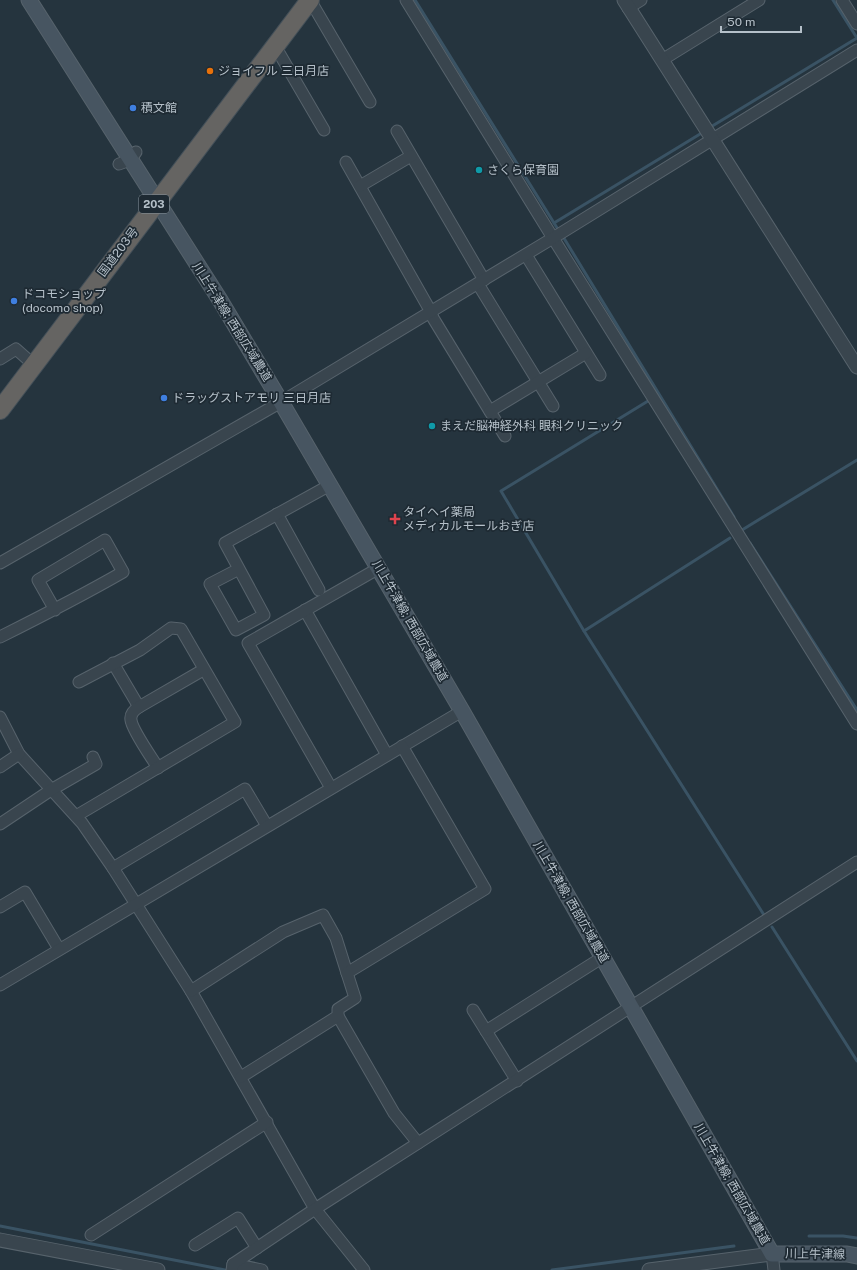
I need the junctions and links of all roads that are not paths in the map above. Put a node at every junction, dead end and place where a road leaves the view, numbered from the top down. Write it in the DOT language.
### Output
graph roads {
  1 [pos="29,0"];
  2 [pos="310,0"];
  3 [pos="406,0"];
  4 [pos="641,0"];
  5 [pos="759,0"];
  6 [pos="842,0"];
  7 [pos="626,4"];
  8 [pos="857,24"];
  9 [pos="275,46"];
  10 [pos="857,50"];
  11 [pos="662,60"];
  12 [pos="370,102"];
  13 [pos="324,130"];
  14 [pos="397,131"];
  15 [pos="711,139"];
  16 [pos="411,156"];
  17 [pos="346,162"];
  18 [pos="360,186"];
  19 [pos="156,202"];
  20 [pos="553,238"];
  21 [pos="526,255"];
  22 [pos="481,282"];
  23 [pos="431,312"];
  24 [pos="586,353"];
  25 [pos="0,359"];
  26 [pos="34,365"];
  27 [pos="857,367"];
  28 [pos="600,375"];
  29 [pos="538,382"];
  30 [pos="282,402"];
  31 [pos="553,406"];
  32 [pos="0,410"];
  33 [pos="490,411"];
  34 [pos="505,436"];
  35 [pos="330,485"];
  36 [pos="277,514"];
  37 [pos="0,563"];
  38 [pos="239,568"];
  39 [pos="379,568"];
  40 [pos="319,590"];
  41 [pos="55,610"];
  42 [pos="305,610"];
  43 [pos="0,637"];
  44 [pos="113,663"];
  45 [pos="204,670"];
  46 [pos="79,682"];
  47 [pos="139,707"];
  48 [pos="462,711"];
  49 [pos="0,717"];
  50 [pos="857,724"];
  51 [pos="402,746"];
  52 [pos="19,754"];
  53 [pos="387,755"];
  54 [pos="94,757"];
  55 [pos="0,766"];
  56 [pos="158,768"];
  57 [pos="331,788"];
  58 [pos="51,790"];
  59 [pos="76,816"];
  60 [pos="0,824"];
  61 [pos="267,826"];
  62 [pos="857,862"];
  63 [pos="113,868"];
  64 [pos="135,904"];
  65 [pos="0,907"];
  66 [pos="59,949"];
  67 [pos="603,957"];
  68 [pos="347,973"];
  69 [pos="0,985"];
  70 [pos="192,991"];
  71 [pos="631,1007"];
  72 [pos="473,1010"];
  73 [pos="338,1016"];
  74 [pos="486,1030"];
  75 [pos="241,1077"];
  76 [pos="517,1081"];
  77 [pos="267,1122"];
  78 [pos="418,1143"];
  79 [pos="316,1209"];
  80 [pos="91,1235"];
  81 [pos="0,1240"];
  82 [pos="195,1245"];
  83 [pos="257,1248"];
  84 [pos="772,1254"];
  85 [pos="857,1256"];
  86 [pos="232,1267"];
  87 [pos="360,1269"];
  88 [pos="158,1270"];
  89 [pos="262,1270"];
  90 [pos="649,1270"];
  91 [pos="774,1270"];
  1 -- 19 [label="main road, 川上牛津線; 西部広域農道"];
  2 -- 9 [label="highway, 国道203号 / 203"];
  2 -- 12 [label="street"];
  3 -- 20 [label="street"];
  4 -- 7 [label="street"];
  5 -- 11 [label="street"];
  6 -- 8 [label="street"];
  7 -- 11 [label="street"];
  9 -- 13 [label="street"];
  9 -- 19 [label="highway, 国道203号 / 203"];
  10 -- 15 [label="street"];
  11 -- 15 [label="street"];
  14 -- 16 [label="street"];
  15 -- 20 [label="street"];
  15 -- 27 [label="street"];
  16 -- 18 [label="street"];
  16 -- 22 [label="street"];
  17 -- 18 [label="street"];
  18 -- 23 [label="street"];
  19 -- 26 [label="highway, 国道203号 / 203"];
  19 -- 30 [label="main road, 川上牛津線; 西部広域農道"];
  20 -- 21 [label="street"];
  20 -- 50 [label="street"];
  21 -- 22 [label="street"];
  21 -- 24 [label="street"];
  22 -- 23 [label="street"];
  22 -- 29 [label="street"];
  23 -- 30 [label="street"];
  23 -- 33 [label="street"];
  24 -- 28 [label="street"];
  24 -- 29 [label="street"];
  25 -- 26 [label="street"];
  26 -- 32 [label="highway, 国道203号 / 203"];
  29 -- 31 [label="street"];
  29 -- 33 [label="street"];
  30 -- 35 [label="main road, 川上牛津線; 西部広域農道"];
  30 -- 37 [label="street"];
  33 -- 34 [label="street"];
  35 -- 36 [label="street"];
  35 -- 39 [label="main road, 川上牛津線; 西部広域農道"];
  36 -- 38 [label="street"];
  36 -- 40 [label="street"];
  38 -- 38 [label="street"];
  39 -- 42 [label="street"];
  39 -- 48 [label="main road, 川上牛津線; 西部広域農道"];
  41 -- 41 [label="street"];
  41 -- 43 [label="street"];
  42 -- 53 [label="street"];
  42 -- 57 [label="street"];
  44 -- 45 [label="street"];
  44 -- 46 [label="street"];
  44 -- 47 [label="street"];
  45 -- 47 [label="street"];
  45 -- 56 [label="street"];
  47 -- 56 [label="street"];
  48 -- 51 [label="street"];
  48 -- 67 [label="main road, 川上牛津線; 西部広域農道"];
  49 -- 52 [label="street"];
  51 -- 53 [label="street"];
  51 -- 68 [label="street"];
  52 -- 55 [label="street"];
  52 -- 58 [label="street"];
  53 -- 57 [label="street"];
  54 -- 58 [label="street"];
  56 -- 59 [label="street"];
  57 -- 61 [label="street"];
  58 -- 59 [label="street"];
  58 -- 60 [label="street"];
  59 -- 63 [label="street"];
  61 -- 63 [label="street"];
  61 -- 64 [label="street"];
  62 -- 71 [label="street"];
  63 -- 64 [label="street"];
  64 -- 66 [label="street"];
  64 -- 70 [label="street"];
  65 -- 66 [label="street"];
  66 -- 69 [label="street"];
  67 -- 71 [label="main road, 川上牛津線; 西部広域農道"];
  67 -- 74 [label="street"];
  68 -- 70 [label="street"];
  68 -- 73 [label="street"];
  70 -- 75 [label="street"];
  71 -- 76 [label="street"];
  71 -- 84 [label="main road, 川上牛津線; 西部広域農道"];
  72 -- 74 [label="street"];
  73 -- 75 [label="street"];
  73 -- 78 [label="street"];
  74 -- 76 [label="street"];
  75 -- 77 [label="street"];
  76 -- 78 [label="street"];
  77 -- 79 [label="street"];
  77 -- 80 [label="street"];
  78 -- 79 [label="street"];
  79 -- 83 [label="street"];
  79 -- 87 [label="street"];
  81 -- 88 [label="street"];
  82 -- 83 [label="street"];
  83 -- 86 [label="street"];
  84 -- 85 [label="main road, 川上牛津線"];
  84 -- 90 [label="street"];
  84 -- 91 [label="street"];
  86 -- 89 [label="street"];
}
